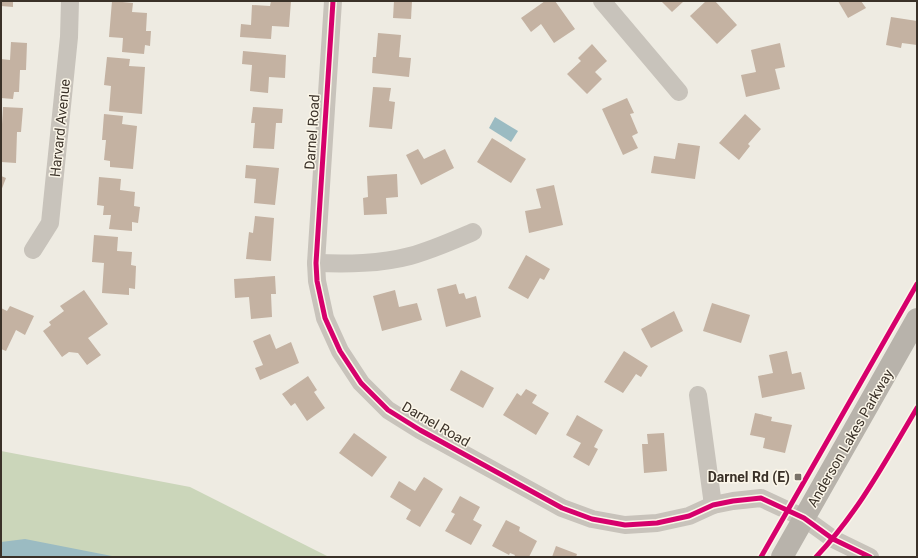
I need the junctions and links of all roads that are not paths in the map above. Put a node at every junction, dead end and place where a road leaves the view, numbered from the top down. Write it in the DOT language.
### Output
graph roads {
  1 [pos="70,1"];
  2 [pos="333,1"];
  3 [pos="602,1"];
  4 [pos="679,92"];
  5 [pos="473,232"];
  6 [pos="33,250"];
  7 [pos="316,263"];
  8 [pos="917,319"];
  9 [pos="698,395"];
  10 [pos="713,505"];
  11 [pos="804,518"];
  12 [pos="782,557"];
  13 [pos="870,557"];
  1 -- 6 [label="street, Harvard Avenue"];
  2 -- 7 [label="street, Darnel Road"];
  3 -- 4 [label="street"];
  5 -- 7 [label="street"];
  7 -- 10 [label="street, Darnel Road"];
  8 -- 11 [label="street, Anderson Lakes Parkway"];
  9 -- 10 [label="street"];
  10 -- 11 [label="street, Darnel Road"];
  11 -- 12 [label="street, Anderson Lakes Parkway"];
  11 -- 13 [label="street, Darnel Road"];
}
